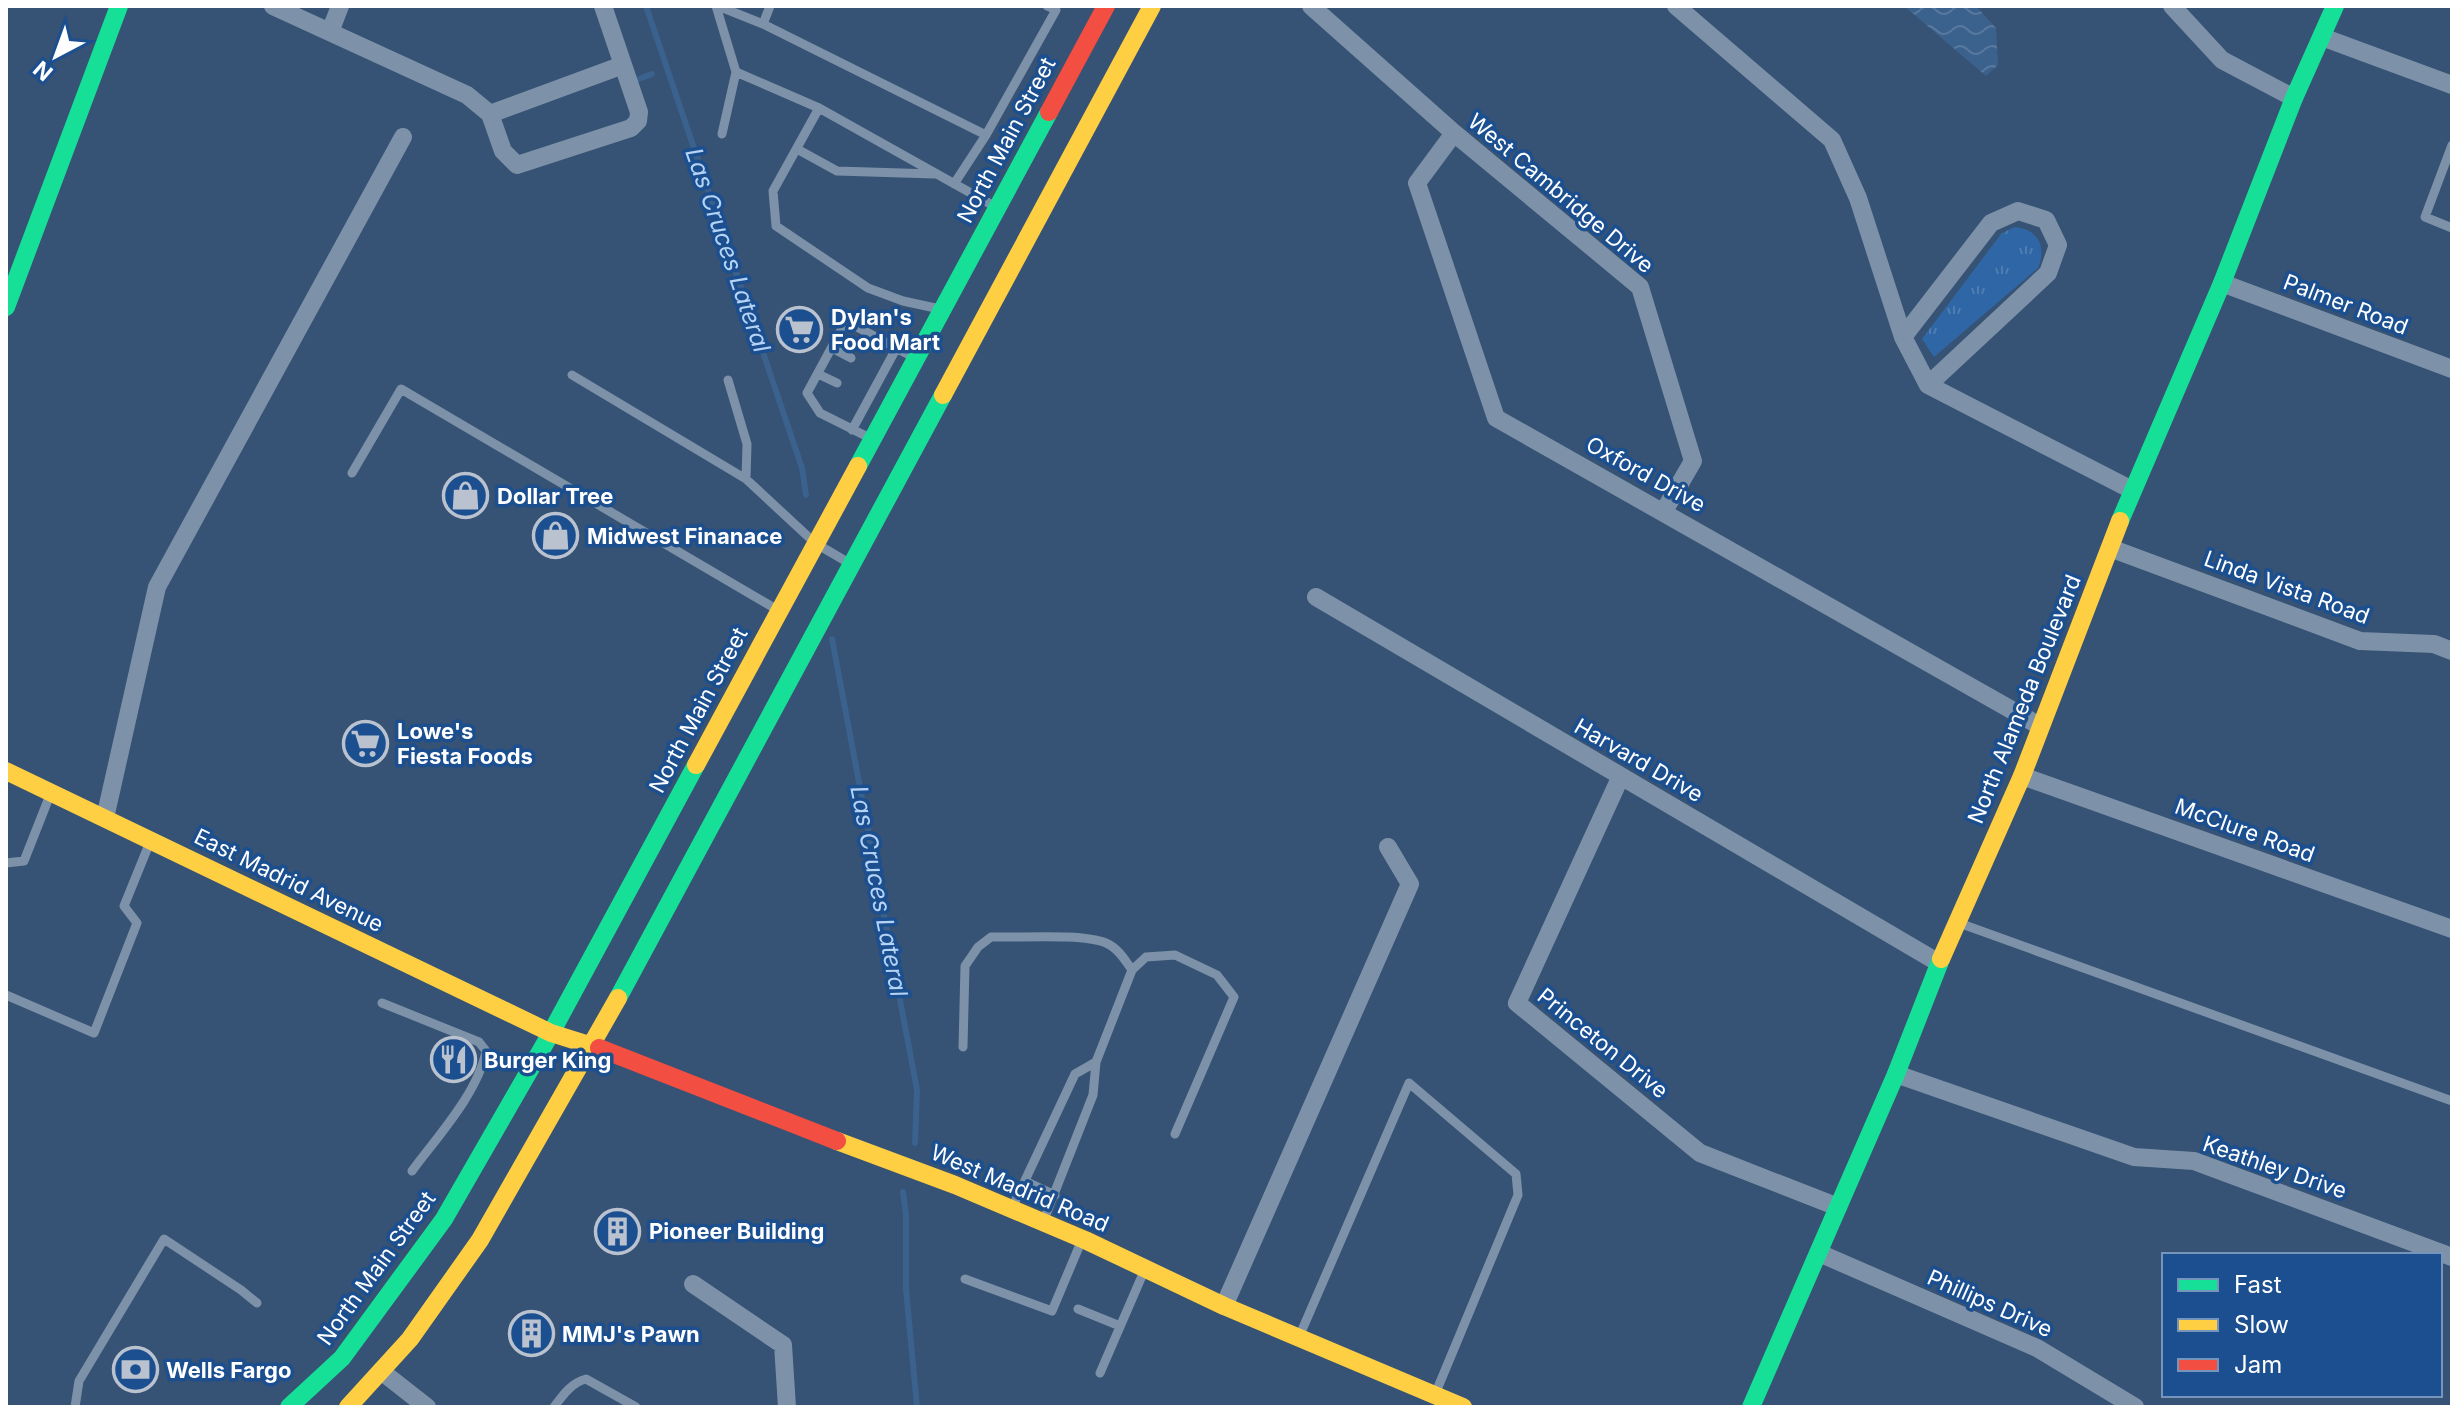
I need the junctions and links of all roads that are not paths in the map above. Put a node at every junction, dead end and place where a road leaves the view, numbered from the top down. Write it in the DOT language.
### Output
graph roads {
  1 [pos="119,6"];
  2 [pos="273,6"];
  3 [pos="340,6"];
  4 [pos="603,6"];
  5 [pos="717,6"];
  6 [pos="770,6"];
  7 [pos="1047,6"];
  8 [pos="1106,6"];
  9 [pos="1152,6"];
  10 [pos="1311,6"];
  11 [pos="1676,6"];
  12 [pos="2172,6"];
  13 [pos="2335,6"];
  14 [pos="763,24"];
  15 [pos="330,32"];
  16 [pos="2322,37"];
  17 [pos="623,65"];
  18 [pos="736,72"];
  19 [pos="2452,85"];
  20 [pos="2294,98"];
  21 [pos="819,108"];
  22 [pos="490,114"];
  23 [pos="1454,133"];
  24 [pos="722,134"];
  25 [pos="986,135"];
  26 [pos="403,137"];
  27 [pos="2452,145"];
  28 [pos="797,149"];
  29 [pos="937,174"];
  30 [pos="954,184"];
  31 [pos="997,207"];
  32 [pos="2452,228"];
  33 [pos="2222,283"];
  34 [pos="6,307"];
  35 [pos="942,309"];
  36 [pos="1903,337"];
  37 [pos="897,347"];
  38 [pos="832,348"];
  39 [pos="851,358"];
  40 [pos="916,358"];
  41 [pos="2452,369"];
  42 [pos="818,374"];
  43 [pos="572,375"];
  44 [pos="728,380"];
  45 [pos="837,383"];
  46 [pos="1928,385"];
  47 [pos="852,430"];
  48 [pos="873,440"];
  49 [pos="352,473"];
  50 [pos="746,479"];
  51 [pos="2132,490"];
  52 [pos="1664,511"];
  53 [pos="815,543"];
  54 [pos="2110,548"];
  55 [pos="852,565"];
  56 [pos="1316,597"];
  57 [pos="779,611"];
  58 [pos="2452,651"];
  59 [pos="742,724"];
  60 [pos="2040,726"];
  61 [pos="7,775"];
  62 [pos="2022,776"];
  63 [pos="1620,778"];
  64 [pos="51,792"];
  65 [pos="105,818"];
  66 [pos="151,840"];
  67 [pos="1388,847"];
  68 [pos="6,863"];
  69 [pos="1957,922"];
  70 [pos="2452,929"];
  71 [pos="1939,963"];
  72 [pos="1132,970"];
  73 [pos="6,995"];
  74 [pos="382,1003"];
  75 [pos="551,1033"];
  76 [pos="593,1045"];
  77 [pos="963,1047"];
  78 [pos="1096,1062"];
  79 [pos="1896,1074"];
  80 [pos="2452,1101"];
  81 [pos="1175,1134"];
  82 [pos="412,1171"];
  83 [pos="1025,1181"];
  84 [pos="1055,1195"];
  85 [pos="1838,1207"];
  86 [pos="1012,1209"];
  87 [pos="1043,1222"];
  88 [pos="1082,1239"];
  89 [pos="1819,1253"];
  90 [pos="2441,1253"];
  91 [pos="1145,1269"];
  92 [pos="965,1279"];
  93 [pos="693,1284"];
  94 [pos="257,1303"];
  95 [pos="1224,1306"];
  96 [pos="1078,1309"];
  97 [pos="1120,1326"];
  98 [pos="1299,1337"];
  99 [pos="342,1358"];
  100 [pos="381,1371"];
  101 [pos="1100,1373"];
  102 [pos="1435,1395"];
  103 [pos="75,1407"];
  104 [pos="289,1407"];
  105 [pos="348,1407"];
  106 [pos="427,1407"];
  107 [pos="554,1407"];
  108 [pos="636,1407"];
  109 [pos="787,1407"];
  110 [pos="1463,1407"];
  111 [pos="1751,1407"];
  112 [pos="2135,1407"];
  1 -- 34 [label="street"];
  2 -- 15 [label="street"];
  3 -- 15 [label="street"];
  4 -- 17 [label="street"];
  5 -- 14 [label="lane"];
  5 -- 18 [label="lane"];
  6 -- 14 [label="lane"];
  7 -- 25 [label="lane"];
  8 -- 31 [label="street, North Main Street"];
  9 -- 55 [label="street, North Main Street"];
  10 -- 23 [label="street, West Cambridge Drive"];
  11 -- 36 [label="street"];
  12 -- 20 [label="street"];
  13 -- 16 [label="street, North Alameda Boulevard"];
  14 -- 25 [label="lane"];
  15 -- 22 [label="street"];
  16 -- 19 [label="street"];
  16 -- 20 [label="street, North Alameda Boulevard"];
  17 -- 22 [label="street"];
  17 -- 22 [label="street"];
  18 -- 21 [label="lane"];
  18 -- 24 [label="lane"];
  20 -- 33 [label="street, North Alameda Boulevard"];
  21 -- 28 [label="lane"];
  21 -- 29 [label="lane"];
  23 -- 52 [label="street, West Cambridge Drive"];
  23 -- 52 [label="street, Oxford Drive"];
  25 -- 30 [label="lane"];
  26 -- 65 [label="street"];
  27 -- 32 [label="lane"];
  28 -- 29 [label="lane"];
  28 -- 35 [label="lane"];
  29 -- 30 [label="lane"];
  30 -- 31 [label="lane"];
  31 -- 35 [label="street, North Main Street"];
  33 -- 41 [label="street, Palmer Road"];
  33 -- 51 [label="street, North Alameda Boulevard"];
  35 -- 40 [label="street, North Main Street"];
  36 -- 46 [label="street"];
  36 -- 46 [label="street"];
  37 -- 38 [label="lane"];
  37 -- 40 [label="lane"];
  37 -- 47 [label="lane"];
  38 -- 39 [label="lane"];
  38 -- 42 [label="lane"];
  40 -- 48 [label="street, North Main Street"];
  42 -- 45 [label="lane"];
  42 -- 47 [label="lane"];
  43 -- 50 [label="lane"];
  44 -- 50 [label="lane"];
  46 -- 51 [label="street"];
  47 -- 48 [label="lane"];
  48 -- 53 [label="street, North Main Street"];
  49 -- 57 [label="lane"];
  50 -- 53 [label="lane"];
  51 -- 54 [label="street, North Alameda Boulevard"];
  52 -- 60 [label="street, Oxford Drive"];
  53 -- 55 [label="lane"];
  53 -- 57 [label="street, North Main Street"];
  54 -- 58 [label="street, Linda Vista Road"];
  54 -- 60 [label="street, North Alameda Boulevard"];
  55 -- 59 [label="street, North Main Street"];
  56 -- 63 [label="street, Harvard Drive"];
  57 -- 59 [label="street, North Main Street"];
  59 -- 75 [label="street, North Main Street"];
  59 -- 76 [label="street, North Main Street"];
  60 -- 62 [label="street, North Alameda Boulevard"];
  61 -- 64 [label="street, East Madrid Avenue"];
  62 -- 69 [label="street, North Alameda Boulevard"];
  62 -- 70 [label="street, McClure Road"];
  63 -- 71 [label="street, Harvard Drive"];
  63 -- 85 [label="street, Princeton Drive"];
  64 -- 65 [label="street, East Madrid Avenue"];
  64 -- 68 [label="lane"];
  65 -- 66 [label="street, East Madrid Avenue"];
  66 -- 73 [label="lane"];
  66 -- 75 [label="street, East Madrid Avenue"];
  67 -- 95 [label="street"];
  69 -- 71 [label="street, North Alameda Boulevard"];
  69 -- 80 [label="lane"];
  71 -- 79 [label="street, North Alameda Boulevard"];
  72 -- 77 [label="lane"];
  72 -- 78 [label="lane"];
  72 -- 81 [label="lane"];
  74 -- 82 [label="lane"];
  75 -- 76 [label="street, West Madrid Road"];
  75 -- 99 [label="street, North Main Street"];
  76 -- 86 [label="street, West Madrid Road"];
  76 -- 100 [label="street, North Main Street"];
  78 -- 83 [label="lane"];
  78 -- 84 [label="lane"];
  79 -- 85 [label="street, North Alameda Boulevard"];
  79 -- 90 [label="street, Keathley Drive"];
  83 -- 84 [label="lane"];
  83 -- 86 [label="lane"];
  84 -- 87 [label="lane"];
  85 -- 89 [label="street, North Alameda Boulevard"];
  86 -- 87 [label="street, West Madrid Road"];
  87 -- 88 [label="street, West Madrid Road"];
  88 -- 91 [label="street, West Madrid Road"];
  88 -- 92 [label="lane"];
  89 -- 111 [label="street, North Alameda Boulevard"];
  89 -- 112 [label="street, Phillips Drive"];
  91 -- 95 [label="street, West Madrid Road"];
  91 -- 97 [label="lane"];
  93 -- 109 [label="street"];
  94 -- 103 [label="lane"];
  95 -- 98 [label="street, West Madrid Road"];
  96 -- 97 [label="lane"];
  97 -- 101 [label="lane"];
  98 -- 102 [label="street, West Madrid Road"];
  98 -- 102 [label="lane"];
  99 -- 100 [label="street"];
  99 -- 104 [label="street, North Main Street"];
  100 -- 105 [label="street, North Main Street"];
  100 -- 106 [label="street"];
  102 -- 110 [label="street, West Madrid Road"];
  107 -- 108 [label="lane"];
}
